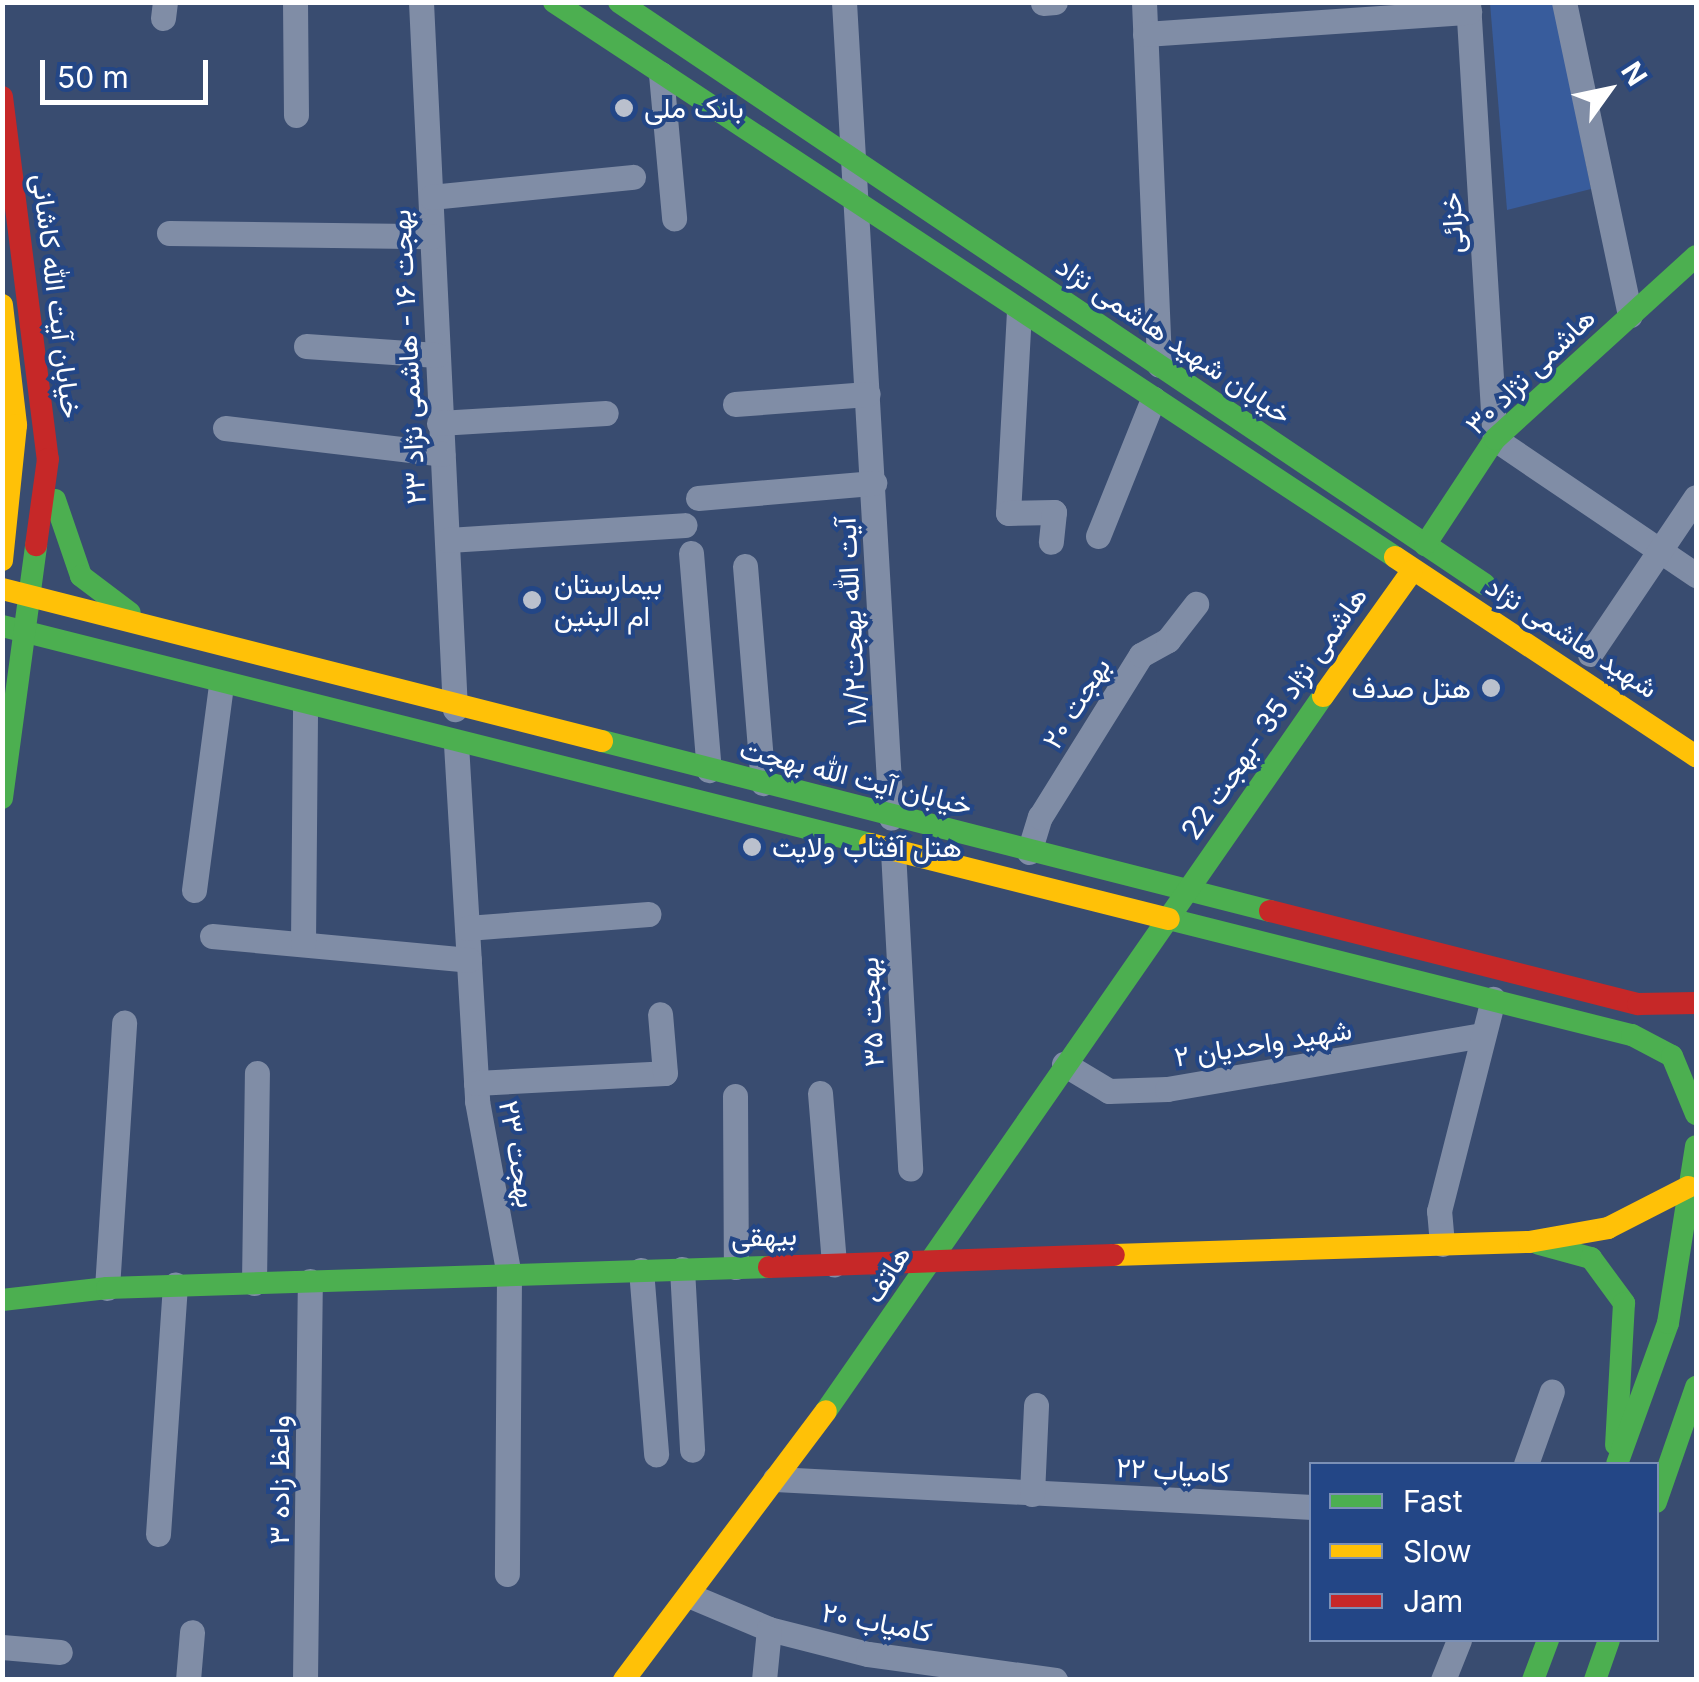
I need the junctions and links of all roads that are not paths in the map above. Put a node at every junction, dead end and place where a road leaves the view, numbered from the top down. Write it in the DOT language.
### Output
graph roads {
  1 [pos="295,2"];
  2 [pos="421,2"];
  3 [pos="554,2"];
  4 [pos="619,2"];
  5 [pos="844,2"];
  6 [pos="1056,2"];
  7 [pos="1144,2"];
  8 [pos="1564,2"];
  9 [pos="1043,3"];
  10 [pos="1469,7"];
  11 [pos="1146,34"];
  12 [pos="661,74"];
  13 [pos="2,97"];
  14 [pos="296,115"];
  15 [pos="856,164"];
  16 [pos="633,178"];
  17 [pos="430,197"];
  18 [pos="859,204"];
  19 [pos="674,218"];
  20 [pos="170,232"];
  21 [pos="432,236"];
  22 [pos="1696,258"];
  23 [pos="2,304"];
  24 [pos="1019,311"];
  25 [pos="1630,315"];
  26 [pos="306,346"];
  27 [pos="437,355"];
  28 [pos="1159,365"];
  29 [pos="868,394"];
  30 [pos="1153,399"];
  31 [pos="735,404"];
  32 [pos="606,412"];
  33 [pos="439,423"];
  34 [pos="16,425"];
  35 [pos="225,428"];
  36 [pos="1495,439"];
  37 [pos="442,454"];
  38 [pos="48,459"];
  39 [pos="2,470"];
  40 [pos="874,483"];
  41 [pos="1696,497"];
  42 [pos="698,498"];
  43 [pos="685,526"];
  44 [pos="1098,536"];
  45 [pos="448,540"];
  46 [pos="1051,542"];
  47 [pos="1424,545"];
  48 [pos="1659,550"];
  49 [pos="691,552"];
  50 [pos="2,560"];
  51 [pos="744,566"];
  52 [pos="1412,571"];
  53 [pos="1696,575"];
  54 [pos="2,589"];
  55 [pos="30,594"];
  56 [pos="1196,604"];
  57 [pos="12,629"];
  58 [pos="171,633"];
  59 [pos="1590,654"];
  60 [pos="221,686"];
  61 [pos="306,706"];
  62 [pos="454,709"];
  63 [pos="1696,724"];
  64 [pos="456,744"];
  65 [pos="1696,756"];
  66 [pos="708,770"];
  67 [pos="763,783"];
  68 [pos="2,798"];
  69 [pos="892,818"];
  70 [pos="893,852"];
  71 [pos="1030,852"];
  72 [pos="194,890"];
  73 [pos="1185,890"];
  74 [pos="648,914"];
  75 [pos="1165,918"];
  76 [pos="467,928"];
  77 [pos="212,936"];
  78 [pos="303,944"];
  79 [pos="469,960"];
  80 [pos="1493,999"];
  81 [pos="1696,1004"];
  82 [pos="660,1014"];
  83 [pos="124,1023"];
  84 [pos="1478,1036"];
  85 [pos="1064,1064"];
  86 [pos="256,1074"];
  87 [pos="476,1083"];
  88 [pos="820,1092"];
  89 [pos="735,1096"];
  90 [pos="1696,1114"];
  91 [pos="1696,1146"];
  92 [pos="910,1169"];
  93 [pos="1688,1188"];
  94 [pos="1528,1242"];
  95 [pos="1442,1244"];
  96 [pos="930,1261"];
  97 [pos="834,1264"];
  98 [pos="736,1267"];
  99 [pos="682,1269"];
  100 [pos="641,1270"];
  101 [pos="509,1274"];
  102 [pos="310,1281"];
  103 [pos="254,1283"];
  104 [pos="175,1285"];
  105 [pos="107,1288"];
  106 [pos="2,1300"];
  107 [pos="1696,1387"];
  108 [pos="1552,1391"];
  109 [pos="1036,1405"];
  110 [pos="692,1450"];
  111 [pos="656,1454"];
  112 [pos="1527,1462"];
  113 [pos="1616,1462"];
  114 [pos="1617,1462"];
  115 [pos="775,1479"];
  116 [pos="1659,1493"];
  117 [pos="1032,1494"];
  118 [pos="1309,1507"];
  119 [pos="158,1534"];
  120 [pos="506,1574"];
  121 [pos="693,1597"];
  122 [pos="768,1630"];
  123 [pos="192,1632"];
  124 [pos="1458,1642"];
  125 [pos="1547,1642"];
  126 [pos="1608,1642"];
  127 [pos="2,1647"];
  128 [pos="60,1652"];
  129 [pos="931,1672"];
  130 [pos="188,1680"];
  131 [pos="305,1680"];
  132 [pos="624,1680"];
  133 [pos="764,1680"];
  134 [pos="1055,1680"];
  135 [pos="1443,1680"];
  136 [pos="1533,1680"];
  137 [pos="1595,1680"];
  1 -- 14 [label="street"];
  2 -- 17 [label="street, بهجت ۱۶ - هاشمی نژاد ۲۳"];
  3 -- 12 [label="main road"];
  4 -- 15 [label="main road, خیابان شهید هاشمی نژاد"];
  5 -- 15 [label="street, آیت الله بهجت۱۸/۲"];
  6 -- 9 [label="street"];
  7 -- 11 [label="street"];
  8 -- 25 [label="street"];
  10 -- 11 [label="street"];
  10 -- 36 [label="street, خزائی"];
  11 -- 28 [label="street"];
  12 -- 18 [label="main road"];
  12 -- 19 [label="street"];
  13 -- 38 [label="main road, خیابان آیت الله کاشانی"];
  15 -- 18 [label="street, آیت الله بهجت۱۸/۲"];
  15 -- 28 [label="main road, خیابان شهید هاشمی نژاد"];
  16 -- 17 [label="street"];
  17 -- 21 [label="street, بهجت ۱۶ - هاشمی نژاد ۲۳"];
  18 -- 24 [label="main road"];
  18 -- 29 [label="street, آیت الله بهجت۱۸/۲"];
  20 -- 21 [label="street"];
  21 -- 27 [label="street, بهجت ۱۶ - هاشمی نژاد ۲۳"];
  22 -- 25 [label="main road, هاشمی نژاد ۳۰"];
  23 -- 34 [label="main road, خیابان آیت الله کاشانی"];
  24 -- 30 [label="main road"];
  24 -- 46 [label="street"];
  25 -- 36 [label="main road, هاشمی نژاد ۳۰"];
  26 -- 27 [label="street"];
  27 -- 33 [label="street, بهجت ۱۶ - هاشمی نژاد ۲۳"];
  28 -- 47 [label="main road, خیابان شهید هاشمی نژاد"];
  29 -- 31 [label="street"];
  29 -- 40 [label="street, آیت الله بهجت۱۸/۲"];
  30 -- 44 [label="street"];
  30 -- 52 [label="main road"];
  32 -- 33 [label="street"];
  33 -- 37 [label="street, بهجت ۱۶ - هاشمی نژاد ۲۳"];
  34 -- 39 [label="main road"];
  34 -- 50 [label="main road, خیابان آیت الله کاشانی"];
  35 -- 37 [label="street"];
  36 -- 47 [label="main road, هاشمی نژاد ۳۰"];
  36 -- 48 [label="street"];
  37 -- 45 [label="street, بهجت ۱۶ - هاشمی نژاد ۲۳"];
  38 -- 55 [label="main road, خیابان آیت الله کاشانی"];
  38 -- 58 [label="main road"];
  40 -- 42 [label="street"];
  40 -- 69 [label="street, آیت الله بهجت۱۸/۲"];
  41 -- 48 [label="street"];
  43 -- 45 [label="street"];
  45 -- 62 [label="street, بهجت ۱۶ - هاشمی نژاد ۲۳"];
  47 -- 59 [label="main road, خیابان شهید هاشمی نژاد"];
  48 -- 53 [label="street"];
  48 -- 59 [label="street"];
  49 -- 66 [label="street"];
  51 -- 67 [label="street"];
  52 -- 65 [label="main road, شهید هاشمی نژاد"];
  52 -- 73 [label="main road, هاشمی نژاد 35 -بهجت 22"];
  54 -- 55 [label="main road, خیابان آیت الله بهجت"];
  55 -- 57 [label="main road, خیابان آیت الله کاشانی"];
  55 -- 58 [label="main road, خیابان آیت الله بهجت"];
  56 -- 71 [label="street, بهجت ۲۰"];
  57 -- 60 [label="main road"];
  57 -- 68 [label="main road, خیابان آیت الله کاشانی"];
  58 -- 62 [label="main road, خیابان آیت الله بهجت"];
  59 -- 63 [label="main road, خیابان شهید هاشمی نژاد"];
  60 -- 61 [label="main road"];
  60 -- 72 [label="street"];
  61 -- 64 [label="main road"];
  61 -- 78 [label="street"];
  62 -- 66 [label="main road, خیابان آیت الله بهجت"];
  64 -- 70 [label="main road"];
  64 -- 76 [label="street, بهجت ۲۳"];
  66 -- 67 [label="main road, خیابان آیت الله بهجت"];
  67 -- 69 [label="main road, خیابان آیت الله بهجت"];
  69 -- 71 [label="main road, خیابان آیت الله بهجت"];
  70 -- 75 [label="main road"];
  70 -- 92 [label="street, بهجت ۳۵"];
  71 -- 73 [label="main road, خیابان آیت الله بهجت"];
  73 -- 75 [label="main road, هاتف"];
  73 -- 81 [label="main road, خیابان آیت الله بهجت"];
  74 -- 76 [label="street"];
  75 -- 80 [label="main road"];
  75 -- 85 [label="main road, هاتف"];
  76 -- 79 [label="street, بهجت ۲۳"];
  77 -- 78 [label="street"];
  78 -- 79 [label="street"];
  79 -- 87 [label="street, بهجت ۲۳"];
  80 -- 84 [label="street"];
  80 -- 90 [label="main road"];
  82 -- 87 [label="street"];
  83 -- 105 [label="street"];
  84 -- 85 [label="street, شهید واحدیان ۲"];
  84 -- 95 [label="street"];
  85 -- 96 [label="main road, هاتف"];
  86 -- 103 [label="street"];
  87 -- 101 [label="street, بهجت ۲۳"];
  88 -- 97 [label="street"];
  89 -- 98 [label="street"];
  91 -- 93 [label="main road"];
  93 -- 94 [label="main road"];
  93 -- 114 [label="main road"];
  94 -- 95 [label="main road, بیهقی"];
  94 -- 113 [label="main road"];
  95 -- 96 [label="main road, بیهقی"];
  96 -- 97 [label="main road, بیهقی"];
  96 -- 115 [label="main road, هاتف"];
  97 -- 98 [label="main road, بیهقی"];
  98 -- 99 [label="main road, بیهقی"];
  99 -- 100 [label="main road, بیهقی"];
  99 -- 110 [label="street"];
  100 -- 101 [label="main road, بیهقی"];
  100 -- 111 [label="street"];
  101 -- 102 [label="main road, بیهقی"];
  101 -- 120 [label="street, بهجت ۲۳"];
  102 -- 103 [label="main road, بیهقی"];
  102 -- 131 [label="street, واعظ زاده ۳"];
  103 -- 104 [label="main road, بیهقی"];
  104 -- 105 [label="main road, بیهقی"];
  104 -- 119 [label="street"];
  105 -- 106 [label="main road, بیهقی"];
  107 -- 116 [label="main road"];
  108 -- 112 [label="street"];
  109 -- 117 [label="street"];
  115 -- 117 [label="street, کامیاب ۲۲"];
  115 -- 121 [label="main road, هاتف"];
  117 -- 118 [label="street, کامیاب ۲۲"];
  121 -- 122 [label="street, کامیاب ۲۰"];
  121 -- 132 [label="main road, هاتف"];
  122 -- 129 [label="street, کامیاب ۲۰"];
  122 -- 133 [label="street"];
  123 -- 130 [label="street"];
  124 -- 135 [label="street"];
  125 -- 136 [label="main road"];
  126 -- 137 [label="main road"];
  127 -- 128 [label="street"];
  129 -- 134 [label="street, کامیاب ۲۰"];
}
